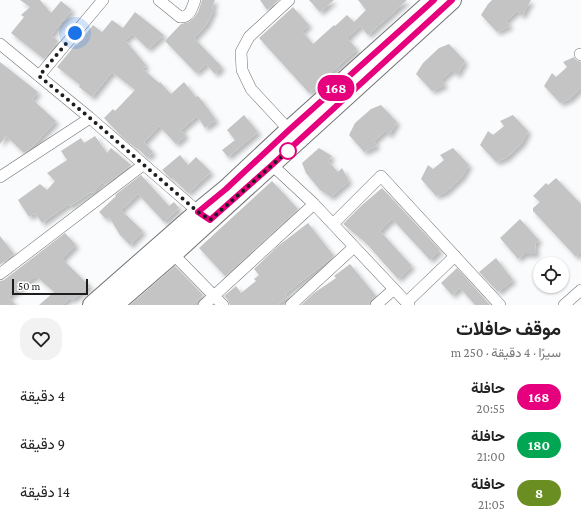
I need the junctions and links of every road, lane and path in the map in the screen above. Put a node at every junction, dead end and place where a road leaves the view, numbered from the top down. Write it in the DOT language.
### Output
graph roads {
  1 [pos="103,0"];
  2 [pos="159,0"];
  3 [pos="195,0"];
  4 [pos="434,0"];
  5 [pos="452,0"];
  6 [pos="286,1"];
  7 [pos="0,44"];
  8 [pos="39,76"];
  9 [pos="90,118"];
  10 [pos="289,130"];
  11 [pos="143,165"];
  12 [pos="272,165"];
  13 [pos="0,177"];
  14 [pos="314,204"];
  15 [pos="204,216"];
  16 [pos="333,224"];
  17 [pos="354,247"];
  18 [pos="173,254"];
  19 [pos="455,256"];
  20 [pos="0,274"];
  21 [pos="394,289"];
  22 [pos="581,290"];
  23 [pos="215,296"];
  24 [pos="408,304"];
  25 [pos="92,305"];
  26 [pos="114,305"];
  27 [pos="204,305"];
  28 [pos="223,305"];
  29 [pos="291,305"];
  30 [pos="376,305"];
  31 [pos="500,305"];
  32 [pos="564,305"];
  1 -- 8 [label="street"];
  2 -- 3 [label="street"];
  4 -- 10 [label="main road"];
  5 -- 12 [label="main road"];
  6 -- 10 [label="street"];
  7 -- 8 [label="street"];
  8 -- 9 [label="street"];
  9 -- 11 [label="street"];
  9 -- 13 [label="street"];
  10 -- 15 [label="main road"];
  11 -- 15 [label="street"];
  11 -- 20 [label="street"];
  12 -- 14 [label="street"];
  12 -- 15 [label="main road"];
  14 -- 16 [label="street"];
  14 -- 23 [label="street"];
  15 -- 18 [label="main road"];
  15 -- 25 [label="main road"];
  16 -- 17 [label="street"];
  16 -- 19 [label="street"];
  17 -- 21 [label="street"];
  17 -- 29 [label="street"];
  18 -- 23 [label="street"];
  18 -- 26 [label="main road"];
  19 -- 24 [label="street"];
  19 -- 31 [label="street"];
  21 -- 24 [label="street"];
  21 -- 30 [label="street"];
  22 -- 32 [label="street"];
  23 -- 27 [label="street"];
  23 -- 28 [label="street"];
}
